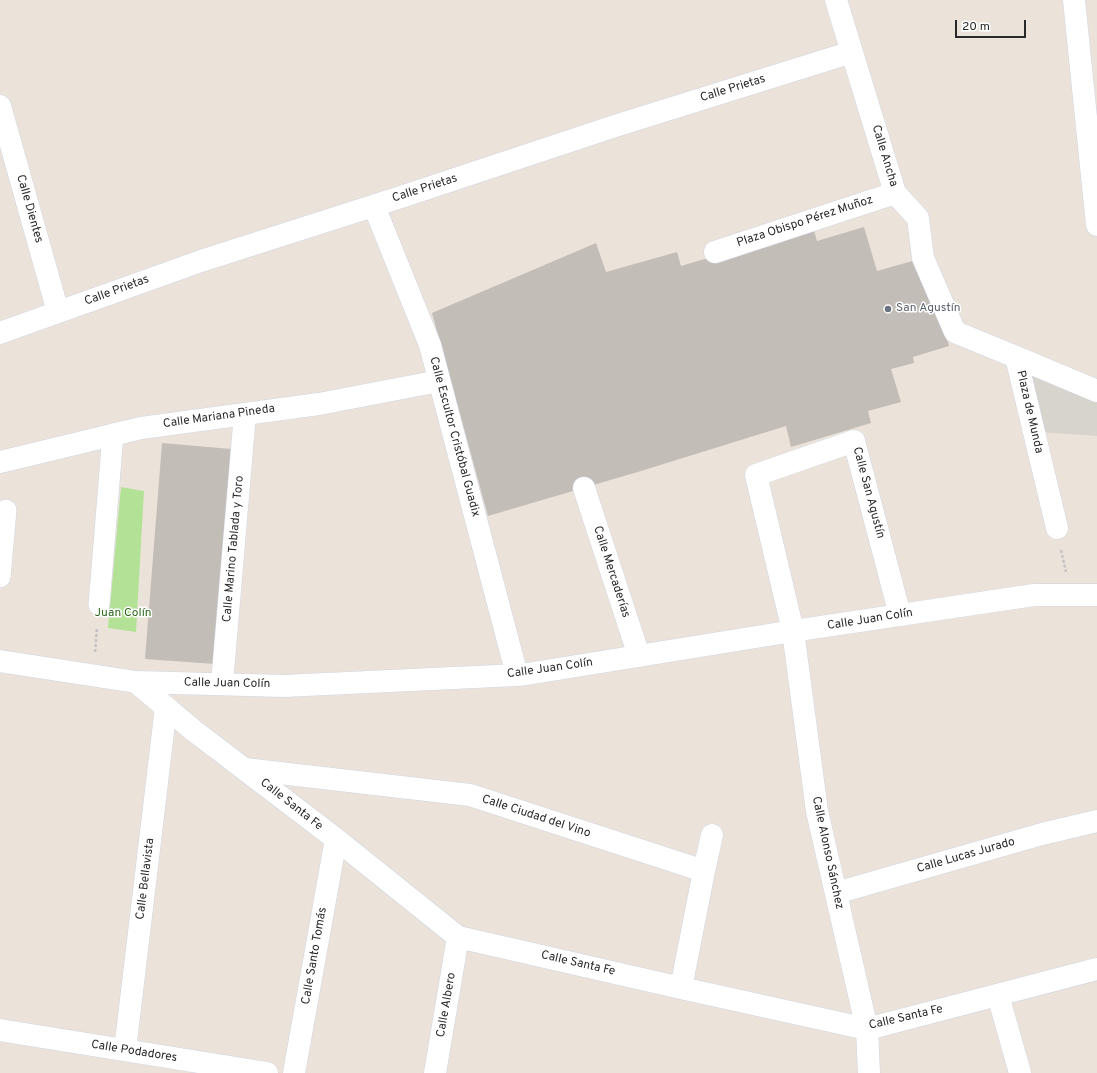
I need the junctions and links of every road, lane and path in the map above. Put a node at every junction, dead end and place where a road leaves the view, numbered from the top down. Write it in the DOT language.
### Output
graph roads {
  1 [pos="836,0"];
  2 [pos="1074,0"];
  3 [pos="852,52"];
  4 [pos="0,106"];
  5 [pos="895,193"];
  6 [pos="374,206"];
  7 [pos="1097,225"];
  8 [pos="715,252"];
  9 [pos="58,312"];
  10 [pos="0,333"];
  11 [pos="1016,357"];
  12 [pos="439,381"];
  13 [pos="1097,391"];
  14 [pos="245,414"];
  15 [pos="113,434"];
  16 [pos="0,462"];
  17 [pos="584,488"];
  18 [pos="6,510"];
  19 [pos="1057,528"];
  20 [pos="0,577"];
  21 [pos="1070,595"];
  22 [pos="1097,595"];
  23 [pos="99,605"];
  24 [pos="900,615"];
  25 [pos="793,631"];
  26 [pos="639,656"];
  27 [pos="0,662"];
  28 [pos="517,675"];
  29 [pos="93,676"];
  30 [pos="136,682"];
  31 [pos="222,684"];
  32 [pos="166,707"];
  33 [pos="245,769"];
  34 [pos="1097,821"];
  35 [pos="712,836"];
  36 [pos="336,839"];
  37 [pos="704,871"];
  38 [pos="836,893"];
  39 [pos="458,937"];
  40 [pos="1097,968"];
  41 [pos="681,988"];
  42 [pos="998,995"];
  43 [pos="867,1029"];
  44 [pos="0,1030"];
  45 [pos="125,1050"];
  46 [pos="268,1073"];
  47 [pos="294,1073"];
  48 [pos="435,1073"];
  49 [pos="869,1073"];
  50 [pos="1020,1073"];
  1 -- 3 [label="street, Calle Ancha"];
  2 -- 7 [label="street"];
  3 -- 5 [label="street, Calle Ancha"];
  3 -- 6 [label="street, Calle Prietas"];
  4 -- 9 [label="street, Calle Dientes"];
  5 -- 8 [label="street, Plaza Obispo Pérez Muñoz"];
  5 -- 11 [label="street, Calle Ancha"];
  6 -- 9 [label="street, Calle Prietas"];
  6 -- 12 [label="street, Calle Escultor Cristóbal Guadix"];
  9 -- 10 [label="street, Calle Prietas"];
  11 -- 13 [label="street, Plaza de Munda"];
  11 -- 19 [label="street, Plaza de Munda"];
  12 -- 14 [label="street, Calle Mariana Pineda"];
  12 -- 28 [label="street, Calle Escultor Cristóbal Guadix"];
  14 -- 15 [label="street, Calle Mariana Pineda"];
  14 -- 31 [label="street, Calle Marino Tablada y Toro"];
  15 -- 16 [label="street, Calle Mariana Pineda"];
  15 -- 23 [label="street"];
  17 -- 26 [label="street, Calle Mercaderías"];
  18 -- 20 [label="street"];
  19 -- 21 [label="path"];
  21 -- 22 [label="street, Calle Juan Colín"];
  21 -- 24 [label="street, Calle Juan Colín"];
  23 -- 29 [label="path"];
  24 -- 25 [label="street, Calle Juan Colín"];
  24 -- 25 [label="street, Calle San Agustín"];
  25 -- 26 [label="street, Calle Juan Colín"];
  25 -- 38 [label="street, Calle Alonso Sánchez"];
  26 -- 28 [label="street, Calle Juan Colín"];
  27 -- 29 [label="street, Calle Juan Colín"];
  28 -- 31 [label="street, Calle Juan Colín"];
  29 -- 30 [label="street, Calle Juan Colín"];
  30 -- 31 [label="street, Calle Juan Colín"];
  30 -- 32 [label="street, Calle Santa Fe"];
  32 -- 33 [label="street, Calle Santa Fe"];
  32 -- 45 [label="street, Calle Bellavista"];
  33 -- 36 [label="street, Calle Santa Fe"];
  33 -- 37 [label="street, Calle Ciudad del Vino"];
  34 -- 38 [label="street, Calle Lucas Jurado"];
  35 -- 37 [label="street"];
  36 -- 39 [label="street, Calle Santa Fe"];
  36 -- 47 [label="street, Calle Santo Tomás"];
  37 -- 41 [label="street"];
  38 -- 43 [label="street, Calle Alonso Sánchez"];
  39 -- 41 [label="street, Calle Santa Fe"];
  39 -- 48 [label="street, Calle Albero"];
  40 -- 42 [label="street, Calle Santa Fe"];
  41 -- 43 [label="street, Calle Santa Fe"];
  42 -- 43 [label="street, Calle Santa Fe"];
  42 -- 50 [label="street"];
  43 -- 49 [label="street, Calle Alonso Sánchez"];
  44 -- 45 [label="street, Calle Podadores"];
  45 -- 46 [label="street, Calle Podadores"];
}
